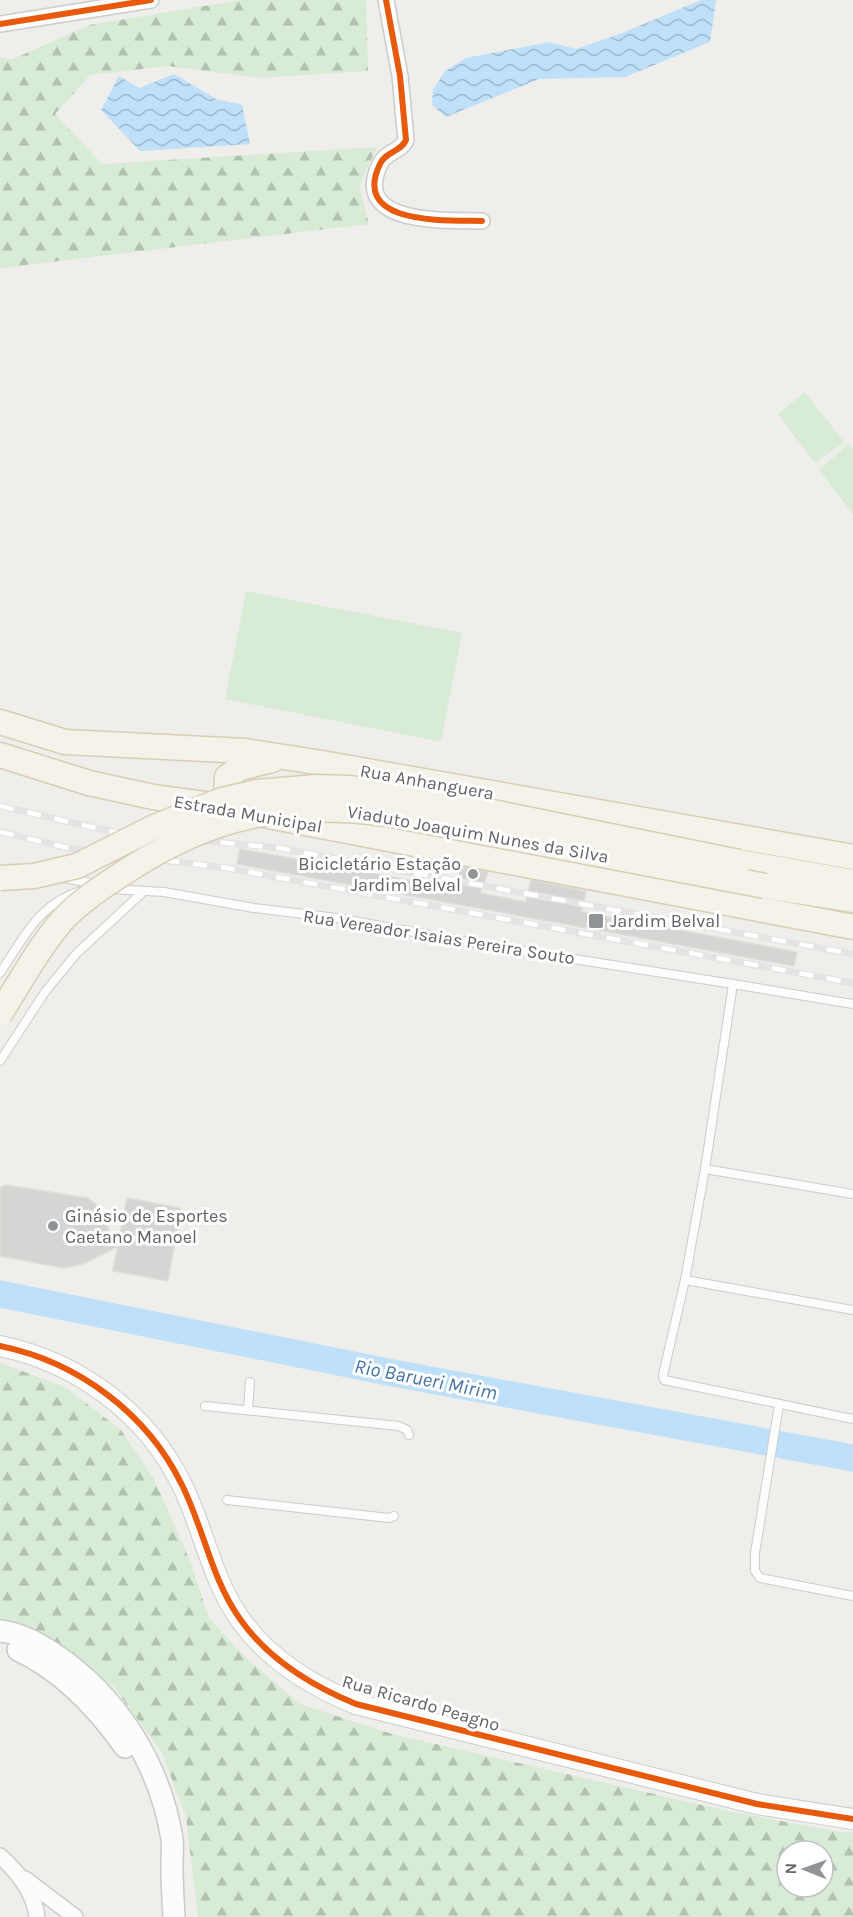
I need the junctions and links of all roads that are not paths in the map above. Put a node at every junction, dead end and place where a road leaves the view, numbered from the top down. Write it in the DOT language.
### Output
graph roads {
  1 [pos="151,0"];
  2 [pos="386,0"];
  3 [pos="0,24"];
  4 [pos="482,220"];
  5 [pos="0,722"];
  6 [pos="0,755"];
  7 [pos="287,759"];
  8 [pos="240,810"];
  9 [pos="853,857"];
  10 [pos="6,873"];
  11 [pos="853,882"];
  12 [pos="129,890"];
  13 [pos="144,891"];
  14 [pos="853,900"];
  15 [pos="853,927"];
  16 [pos="0,973"];
  17 [pos="733,984"];
  18 [pos="853,1004"];
  19 [pos="0,1014"];
  20 [pos="0,1062"];
  21 [pos="705,1168"];
  22 [pos="853,1194"];
  23 [pos="685,1280"];
  24 [pos="853,1310"];
  25 [pos="0,1346"];
  26 [pos="250,1382"];
  27 [pos="779,1405"];
  28 [pos="205,1406"];
  29 [pos="248,1409"];
  30 [pos="853,1419"];
  31 [pos="409,1435"];
  32 [pos="227,1500"];
  33 [pos="394,1516"];
  34 [pos="853,1596"];
  35 [pos="0,1632"];
  36 [pos="0,1645"];
  37 [pos="853,1819"];
  38 [pos="0,1856"];
  39 [pos="172,1867"];
  40 [pos="21,1876"];
  41 [pos="37,1917"];
  42 [pos="75,1917"];
  43 [pos="174,1917"];
  1 -- 3 [label="street"];
  2 -- 4 [label="street"];
  5 -- 7 [label="main road, Rua Anhanguera"];
  6 -- 8 [label="main road, Estrada Municipal"];
  7 -- 8 [label="main road"];
  7 -- 9 [label="main road, Rua Anhanguera"];
  8 -- 15 [label="main road, Estrada Municipal"];
  10 -- 11 [label="main road, Viaduto Joaquim Nunes da Silva, bridge"];
  10 -- 12 [label="lane"];
  12 -- 13 [label="lane, Rua Vereador Isaias Pereira Souto"];
  12 -- 16 [label="lane, Rua Vereador Isaias Pereira Souto"];
  13 -- 17 [label="lane, Rua Vereador Isaias Pereira Souto"];
  13 -- 20 [label="lane"];
  14 -- 19 [label="main road, Viaduto Joaquim Nunes da Silva, bridge"];
  17 -- 18 [label="lane, Rua Vereador Isaias Pereira Souto"];
  17 -- 21 [label="lane"];
  21 -- 22 [label="lane"];
  21 -- 23 [label="lane"];
  23 -- 24 [label="lane"];
  23 -- 27 [label="lane"];
  25 -- 37 [label="street, Rua Ricardo Peagno"];
  26 -- 29 [label="lane"];
  27 -- 30 [label="lane"];
  27 -- 34 [label="lane"];
  28 -- 29 [label="lane"];
  29 -- 31 [label="lane"];
  32 -- 33 [label="lane"];
  35 -- 39 [label="main road"];
  36 -- 39 [label="main road"];
  38 -- 40 [label="street"];
  39 -- 43 [label="main road"];
  40 -- 41 [label="street"];
  40 -- 42 [label="street"];
}
